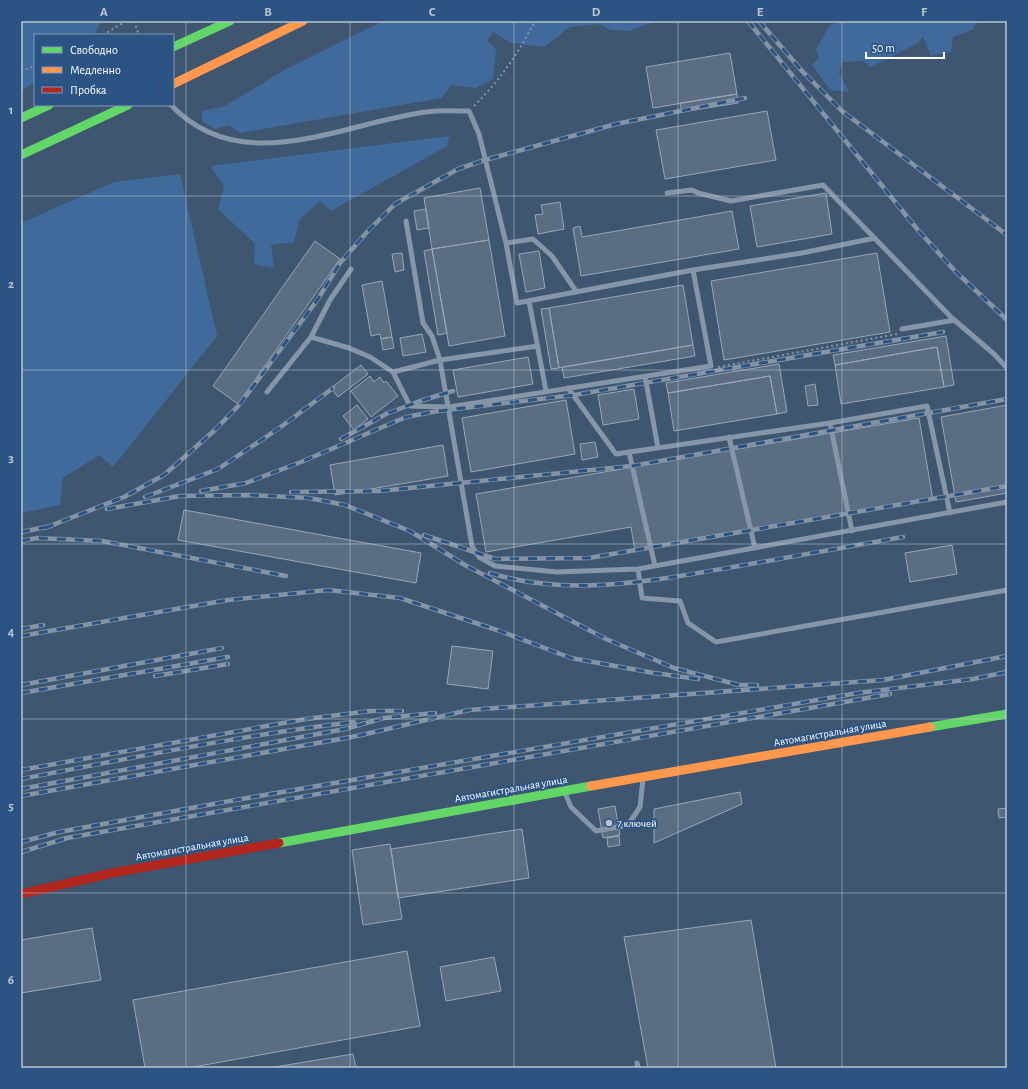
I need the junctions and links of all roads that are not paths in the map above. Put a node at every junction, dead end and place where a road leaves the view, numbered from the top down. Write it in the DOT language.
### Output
graph roads {
  1 [pos="230,21"];
  2 [pos="303,21"];
  3 [pos="174,47"];
  4 [pos="174,84"];
  5 [pos="47,106"];
  6 [pos="126,106"];
  7 [pos="172,106"];
  8 [pos="21,118"];
  9 [pos="21,155"];
  10 [pos="667,193"];
  11 [pos="406,221"];
  12 [pos="875,238"];
  13 [pos="506,244"];
  14 [pos="351,269"];
  15 [pos="692,270"];
  16 [pos="576,292"];
  17 [pos="530,301"];
  18 [pos="955,320"];
  19 [pos="902,329"];
  20 [pos="311,337"];
  21 [pos="538,346"];
  22 [pos="440,360"];
  23 [pos="1007,368"];
  24 [pos="393,372"];
  25 [pos="645,376"];
  26 [pos="568,388"];
  27 [pos="546,391"];
  28 [pos="267,392"];
  29 [pos="449,407"];
  30 [pos="830,423"];
  31 [pos="729,437"];
  32 [pos="658,448"];
  33 [pos="628,452"];
  34 [pos="1007,502"];
  35 [pos="950,513"];
  36 [pos="852,531"];
  37 [pos="755,548"];
  38 [pos="655,566"];
  39 [pos="638,569"];
  40 [pos="1007,590"];
  41 [pos="1007,714"];
  42 [pos="643,777"];
  43 [pos="565,792"];
  44 [pos="21,894"];
  1 -- 3 [label="main road"];
  2 -- 4 [label="main road"];
  5 -- 8 [label="main road"];
  6 -- 9 [label="main road"];
  7 -- 13 [label="lane"];
  10 -- 12 [label="lane"];
  11 -- 22 [label="lane"];
  12 -- 15 [label="lane"];
  12 -- 18 [label="lane"];
  13 -- 16 [label="lane"];
  13 -- 17 [label="lane"];
  14 -- 20 [label="lane"];
  15 -- 16 [label="lane"];
  15 -- 25 [label="lane"];
  16 -- 17 [label="lane"];
  17 -- 21 [label="lane"];
  18 -- 19 [label="lane"];
  18 -- 23 [label="lane"];
  20 -- 24 [label="lane"];
  20 -- 28 [label="lane"];
  21 -- 22 [label="lane"];
  21 -- 27 [label="lane"];
  22 -- 24 [label="lane"];
  22 -- 29 [label="lane"];
  24 -- 29 [label="lane"];
  25 -- 26 [label="lane"];
  25 -- 32 [label="lane"];
  26 -- 27 [label="lane"];
  26 -- 33 [label="lane"];
  27 -- 29 [label="lane"];
  29 -- 39 [label="lane"];
  30 -- 31 [label="lane"];
  30 -- 35 [label="lane"];
  30 -- 36 [label="lane"];
  31 -- 32 [label="lane"];
  31 -- 37 [label="lane"];
  32 -- 33 [label="lane"];
  33 -- 38 [label="lane"];
  34 -- 35 [label="lane"];
  35 -- 36 [label="lane"];
  36 -- 37 [label="lane"];
  37 -- 38 [label="lane"];
  38 -- 39 [label="lane"];
  39 -- 40 [label="lane"];
  41 -- 42 [label="main road, Автомагистральная улица"];
  42 -- 43 [label="main road, Автомагистральная улица"];
  42 -- 43 [label="lane"];
  43 -- 44 [label="main road, Автомагистральная улица"];
}
